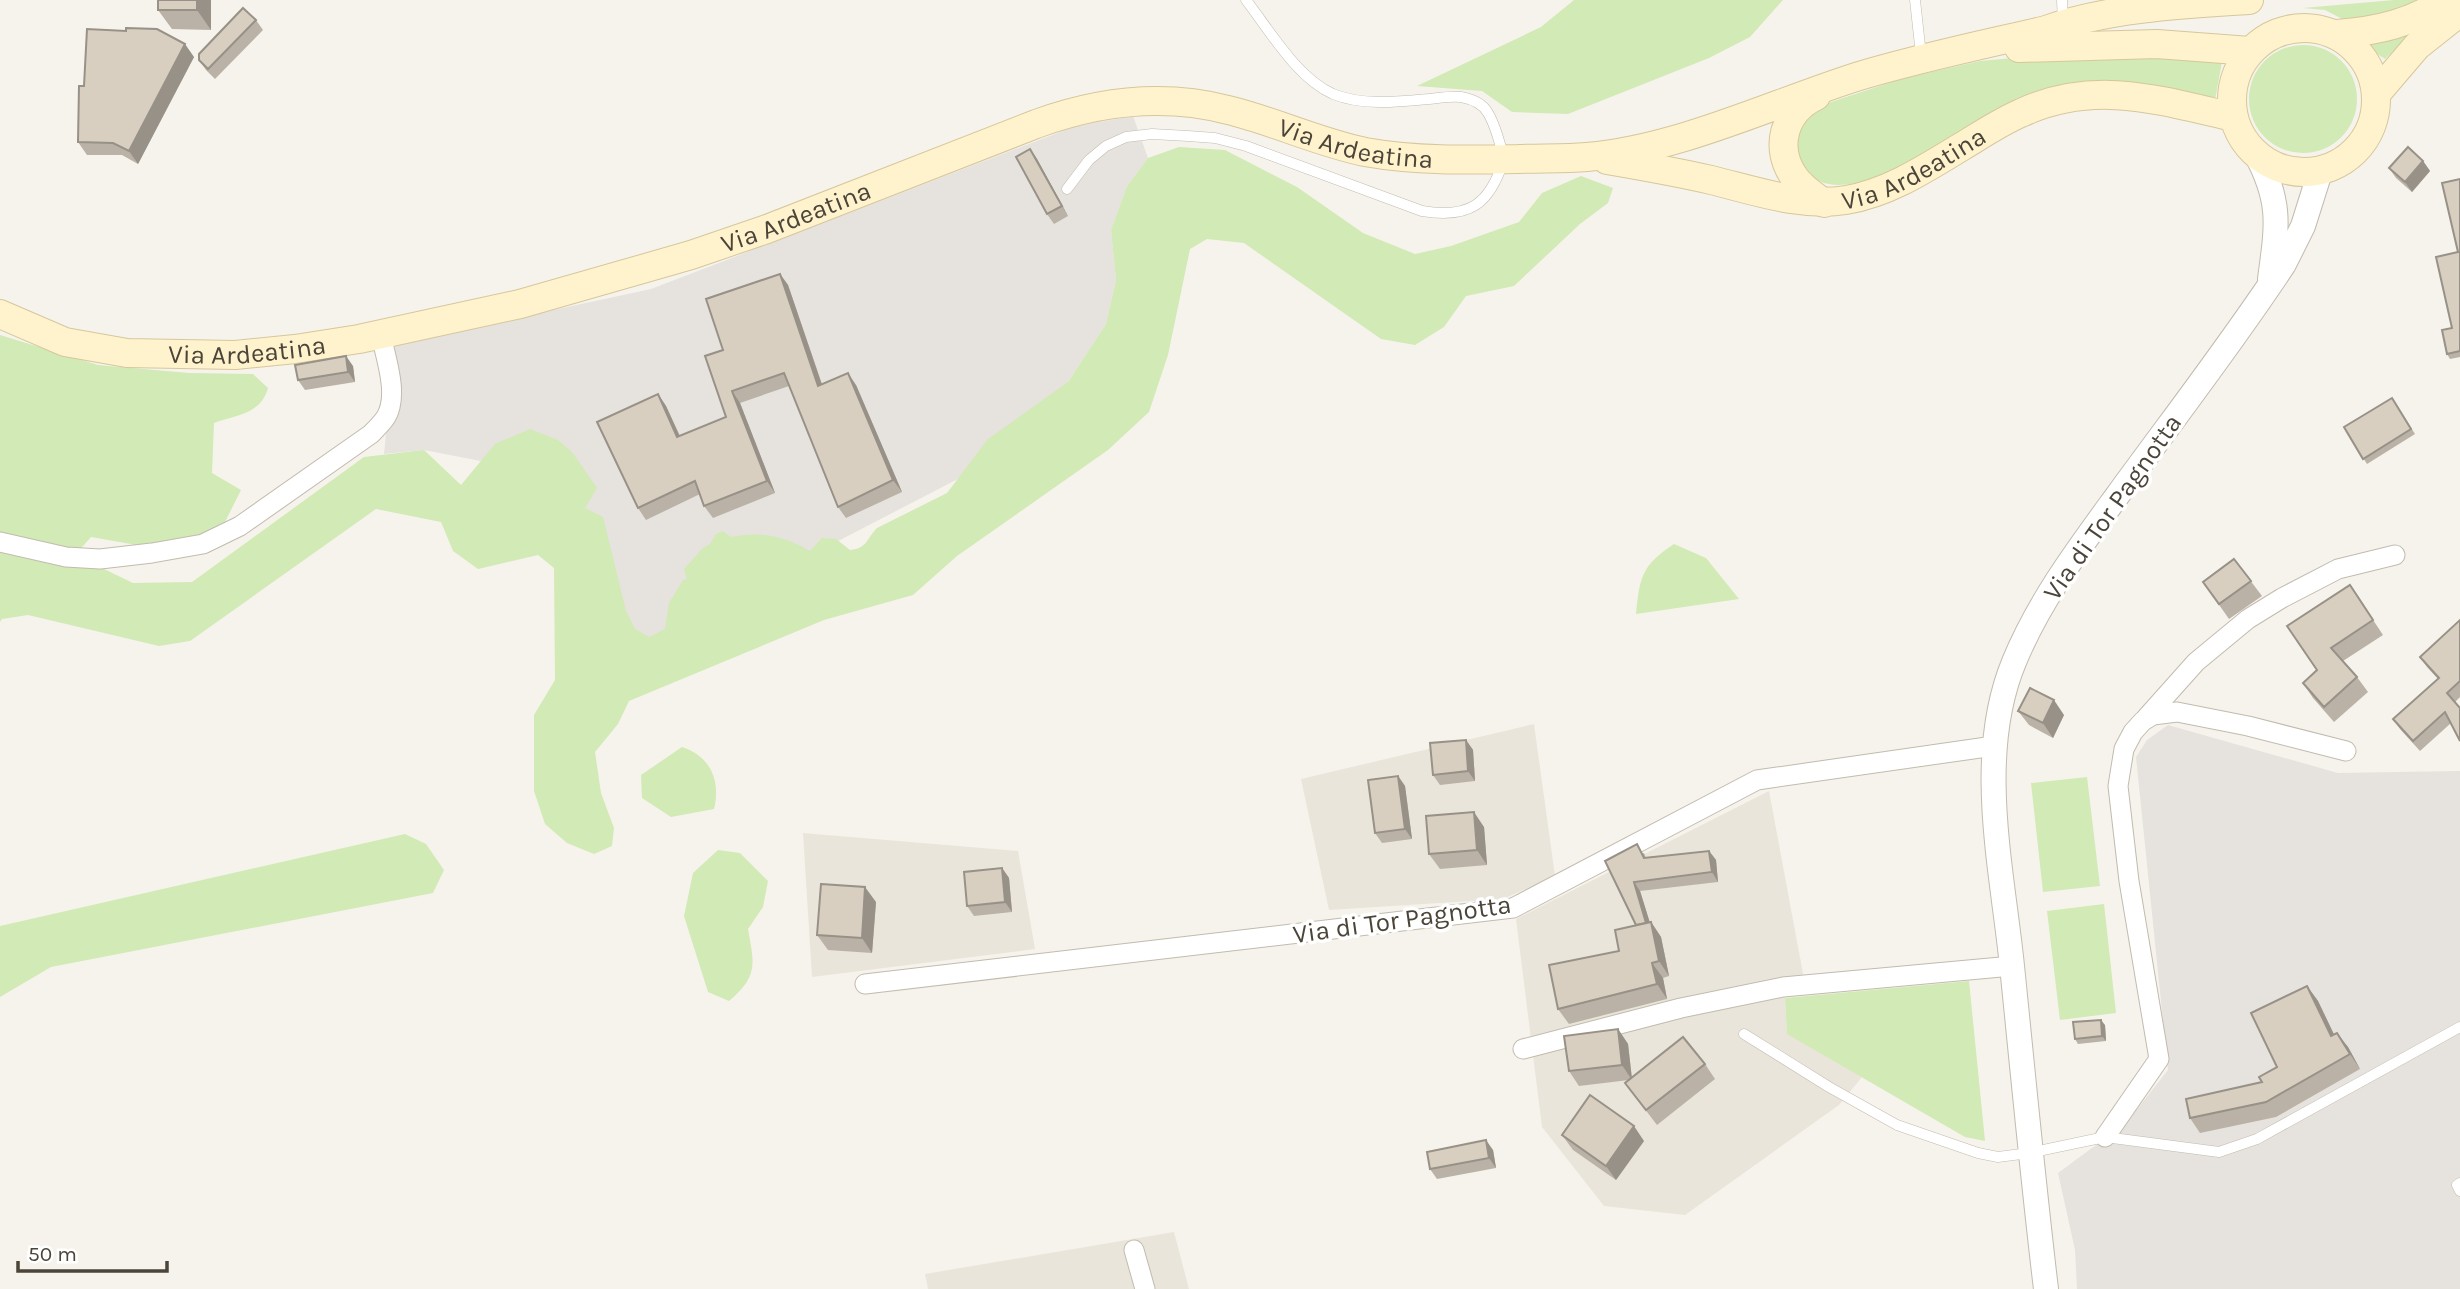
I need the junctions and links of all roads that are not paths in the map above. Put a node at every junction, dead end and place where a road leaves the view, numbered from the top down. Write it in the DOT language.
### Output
graph roads {
  1 [pos="1246,0"];
  2 [pos="1916,0"];
  3 [pos="2235,0"];
  4 [pos="2249,0"];
  5 [pos="2446,0"];
  6 [pos="2202,2"];
  7 [pos="2063,12"];
  8 [pos="2460,12"];
  9 [pos="2337,34"];
  10 [pos="1964,49"];
  11 [pos="2250,51"];
  12 [pos="1921,59"];
  13 [pos="1857,77"];
  14 [pos="2376,94"];
  15 [pos="2233,117"];
  16 [pos="2256,154"];
  17 [pos="1587,157"];
  18 [pos="1504,159"];
  19 [pos="2321,169"];
  20 [pos="1067,189"];
  21 [pos="1824,202"];
  22 [pos="2269,287"];
  23 [pos="0,314"];
  24 [pos="381,335"];
  25 [pos="0,542"];
  26 [pos="2395,555"];
  27 [pos="2143,722"];
  28 [pos="1994,746"];
  29 [pos="2346,751"];
  30 [pos="2012,966"];
  31 [pos="865,984"];
  32 [pos="2460,1027"];
  33 [pos="1744,1034"];
  34 [pos="1522,1049"];
  35 [pos="2105,1137"];
  36 [pos="2029,1153"];
  37 [pos="2460,1183"];
  38 [pos="2460,1191"];
  39 [pos="1134,1250"];
  40 [pos="1145,1289"];
  41 [pos="2046,1289"];
  1 -- 18 [label="lane"];
  2 -- 12 [label="lane"];
  3 -- 4 [label="main road, Via Ardeatina"];
  3 -- 6 [label="main road, Via Ardeatina"];
  5 -- 9 [label="main road"];
  6 -- 7 [label="main road, Via Ardeatina"];
  7 -- 10 [label="main road, Via Ardeatina"];
  8 -- 14 [label="main road"];
  9 -- 11 [label="main road"];
  9 -- 14 [label="main road"];
  10 -- 11 [label="main road, Via Ardeatina"];
  10 -- 12 [label="main road, Via Ardeatina"];
  11 -- 15 [label="main road"];
  12 -- 13 [label="main road, Via Ardeatina"];
  13 -- 17 [label="main road, Via Ardeatina"];
  13 -- 21 [label="main road"];
  14 -- 19 [label="main road"];
  15 -- 16 [label="main road"];
  15 -- 21 [label="main road, Via Ardeatina"];
  16 -- 19 [label="main road"];
  16 -- 22 [label="street"];
  17 -- 18 [label="main road, Via Ardeatina"];
  17 -- 21 [label="main road, Via Ardeatina"];
  18 -- 20 [label="lane"];
  18 -- 24 [label="main road, Via Ardeatina"];
  19 -- 22 [label="street, Via di Tor Pagnotta"];
  22 -- 28 [label="street, Via di Tor Pagnotta"];
  23 -- 24 [label="main road, Via Ardeatina"];
  24 -- 25 [label="street"];
  26 -- 27 [label="street"];
  27 -- 29 [label="street"];
  27 -- 35 [label="street"];
  28 -- 30 [label="street, Via di Tor Pagnotta"];
  28 -- 31 [label="street, Via di Tor Pagnotta"];
  30 -- 34 [label="street"];
  30 -- 36 [label="street, Via di Tor Pagnotta"];
  32 -- 35 [label="lane"];
  33 -- 36 [label="lane"];
  35 -- 36 [label="lane"];
  36 -- 41 [label="street, Via di Tor Pagnotta"];
  37 -- 38 [label="lane"];
  39 -- 40 [label="street"];
}
